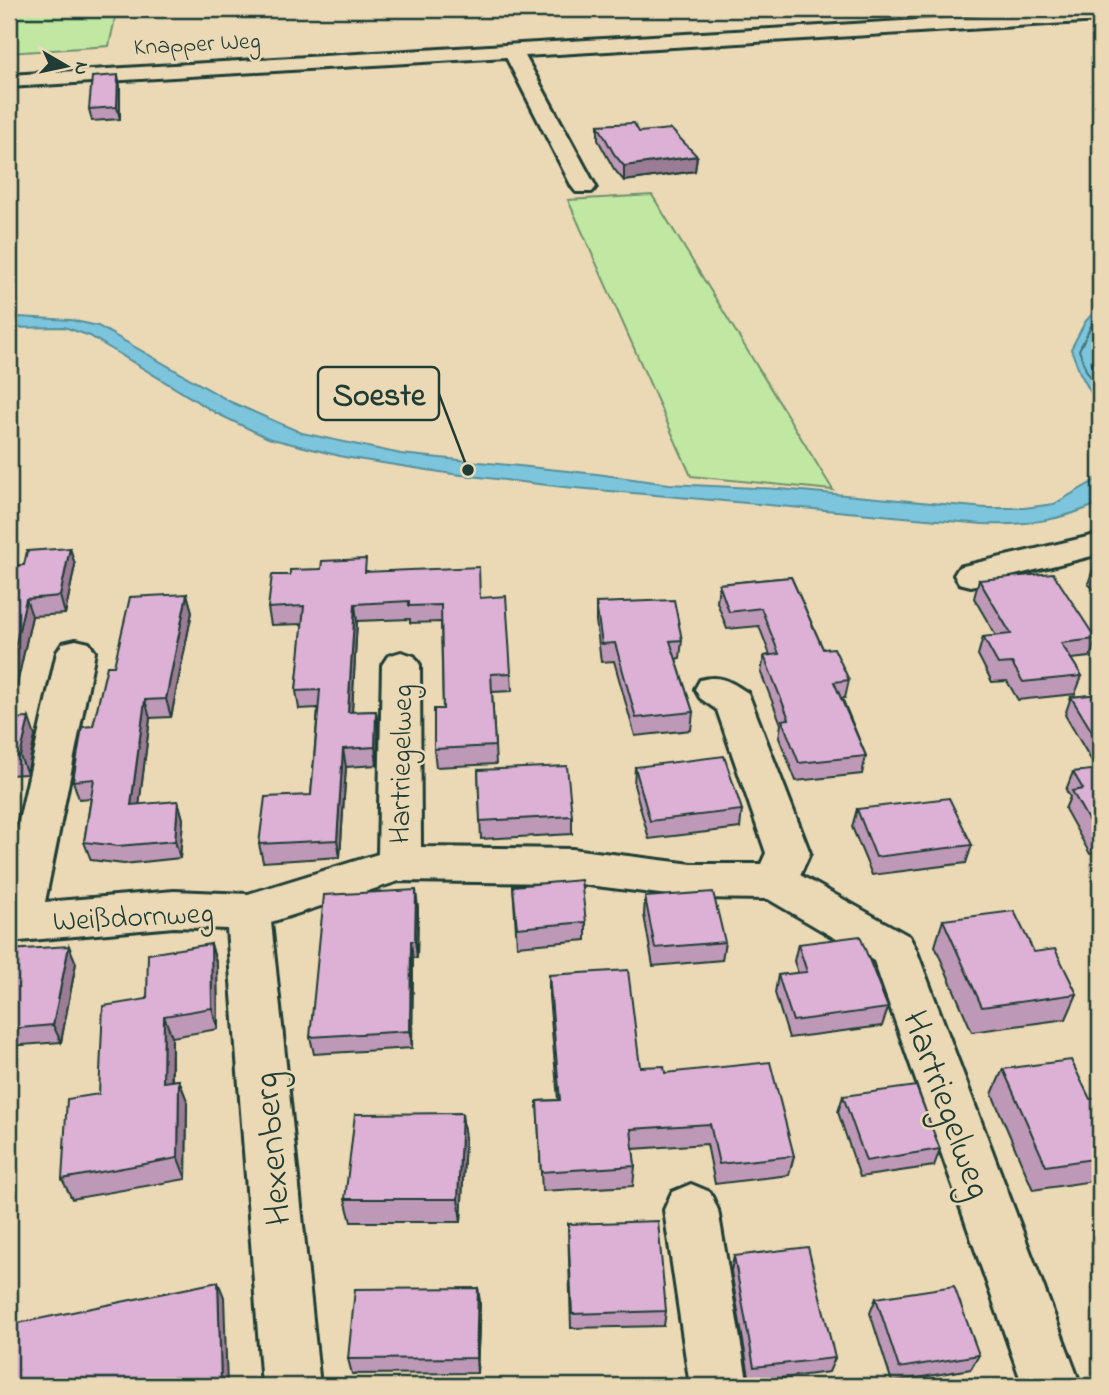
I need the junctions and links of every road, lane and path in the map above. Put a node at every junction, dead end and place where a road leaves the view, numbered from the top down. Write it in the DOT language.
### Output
graph roads {
  1 [pos="1100,15"];
  2 [pos="513,51"];
  3 [pos="9,81"];
  4 [pos="584,187"];
  5 [pos="1100,544"];
  6 [pos="971,576"];
  7 [pos="76,652"];
  8 [pos="401,665"];
  9 [pos="714,689"];
  10 [pos="399,864"];
  11 [pos="775,882"];
  12 [pos="248,912"];
  13 [pos="14,924"];
  14 [pos="691,1210"];
  15 [pos="291,1386"];
  16 [pos="719,1386"];
  17 [pos="1052,1386"];
  1 -- 2 [label="street, Knapper Weg"];
  2 -- 3 [label="street, Knapper Weg"];
  2 -- 4 [label="street"];
  5 -- 6 [label="street"];
  7 -- 13 [label="street, Weißdornweg"];
  8 -- 10 [label="street, Hartriegelweg"];
  9 -- 11 [label="street"];
  10 -- 11 [label="street, Hartriegelweg"];
  10 -- 12 [label="street, Hartriegelweg"];
  11 -- 17 [label="street, Hartriegelweg"];
  12 -- 13 [label="street, Weißdornweg"];
  12 -- 15 [label="street, Hexenberg"];
  14 -- 16 [label="street"];
}
